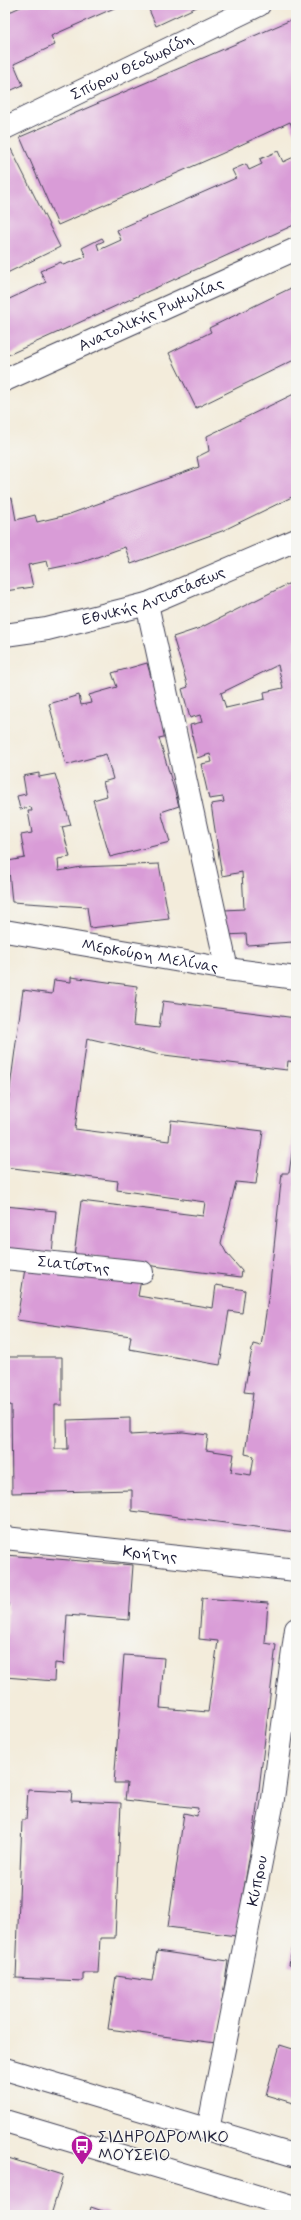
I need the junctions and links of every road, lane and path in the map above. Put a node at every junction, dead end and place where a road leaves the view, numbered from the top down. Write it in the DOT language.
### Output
graph roads {
  1 [pos="260,5"];
  2 [pos="5,128"];
  3 [pos="296,249"];
  4 [pos="5,380"];
  5 [pos="296,540"];
  6 [pos="147,604"];
  7 [pos="5,635"];
  8 [pos="5,931"];
  9 [pos="227,969"];
  10 [pos="296,978"];
  11 [pos="5,1258"];
  12 [pos="142,1272"];
  13 [pos="5,1538"];
  14 [pos="296,1570"];
  15 [pos="296,1629"];
  16 [pos="5,2069"];
  17 [pos="5,2122"];
  18 [pos="208,2130"];
  19 [pos="296,2156"];
  20 [pos="296,2208"];
  1 -- 2 [label="street, Σπύρου Θεοδωρίδη"];
  3 -- 4 [label="street, Ανατολικής Ρωμυλίας"];
  5 -- 6 [label="street, Εθνικής Αντιστάσεως"];
  6 -- 7 [label="street, Εθνικής Αντιστάσεως"];
  6 -- 9 [label="street"];
  8 -- 9 [label="street, Μερκούρη Μελίνας"];
  9 -- 10 [label="street, Μερκούρη Μελίνας"];
  11 -- 12 [label="street, Σιατίστης"];
  13 -- 14 [label="street, Κρήτης"];
  15 -- 18 [label="street, Κύπρου"];
  16 -- 18 [label="street"];
  17 -- 20 [label="street"];
  18 -- 19 [label="street"];
}
